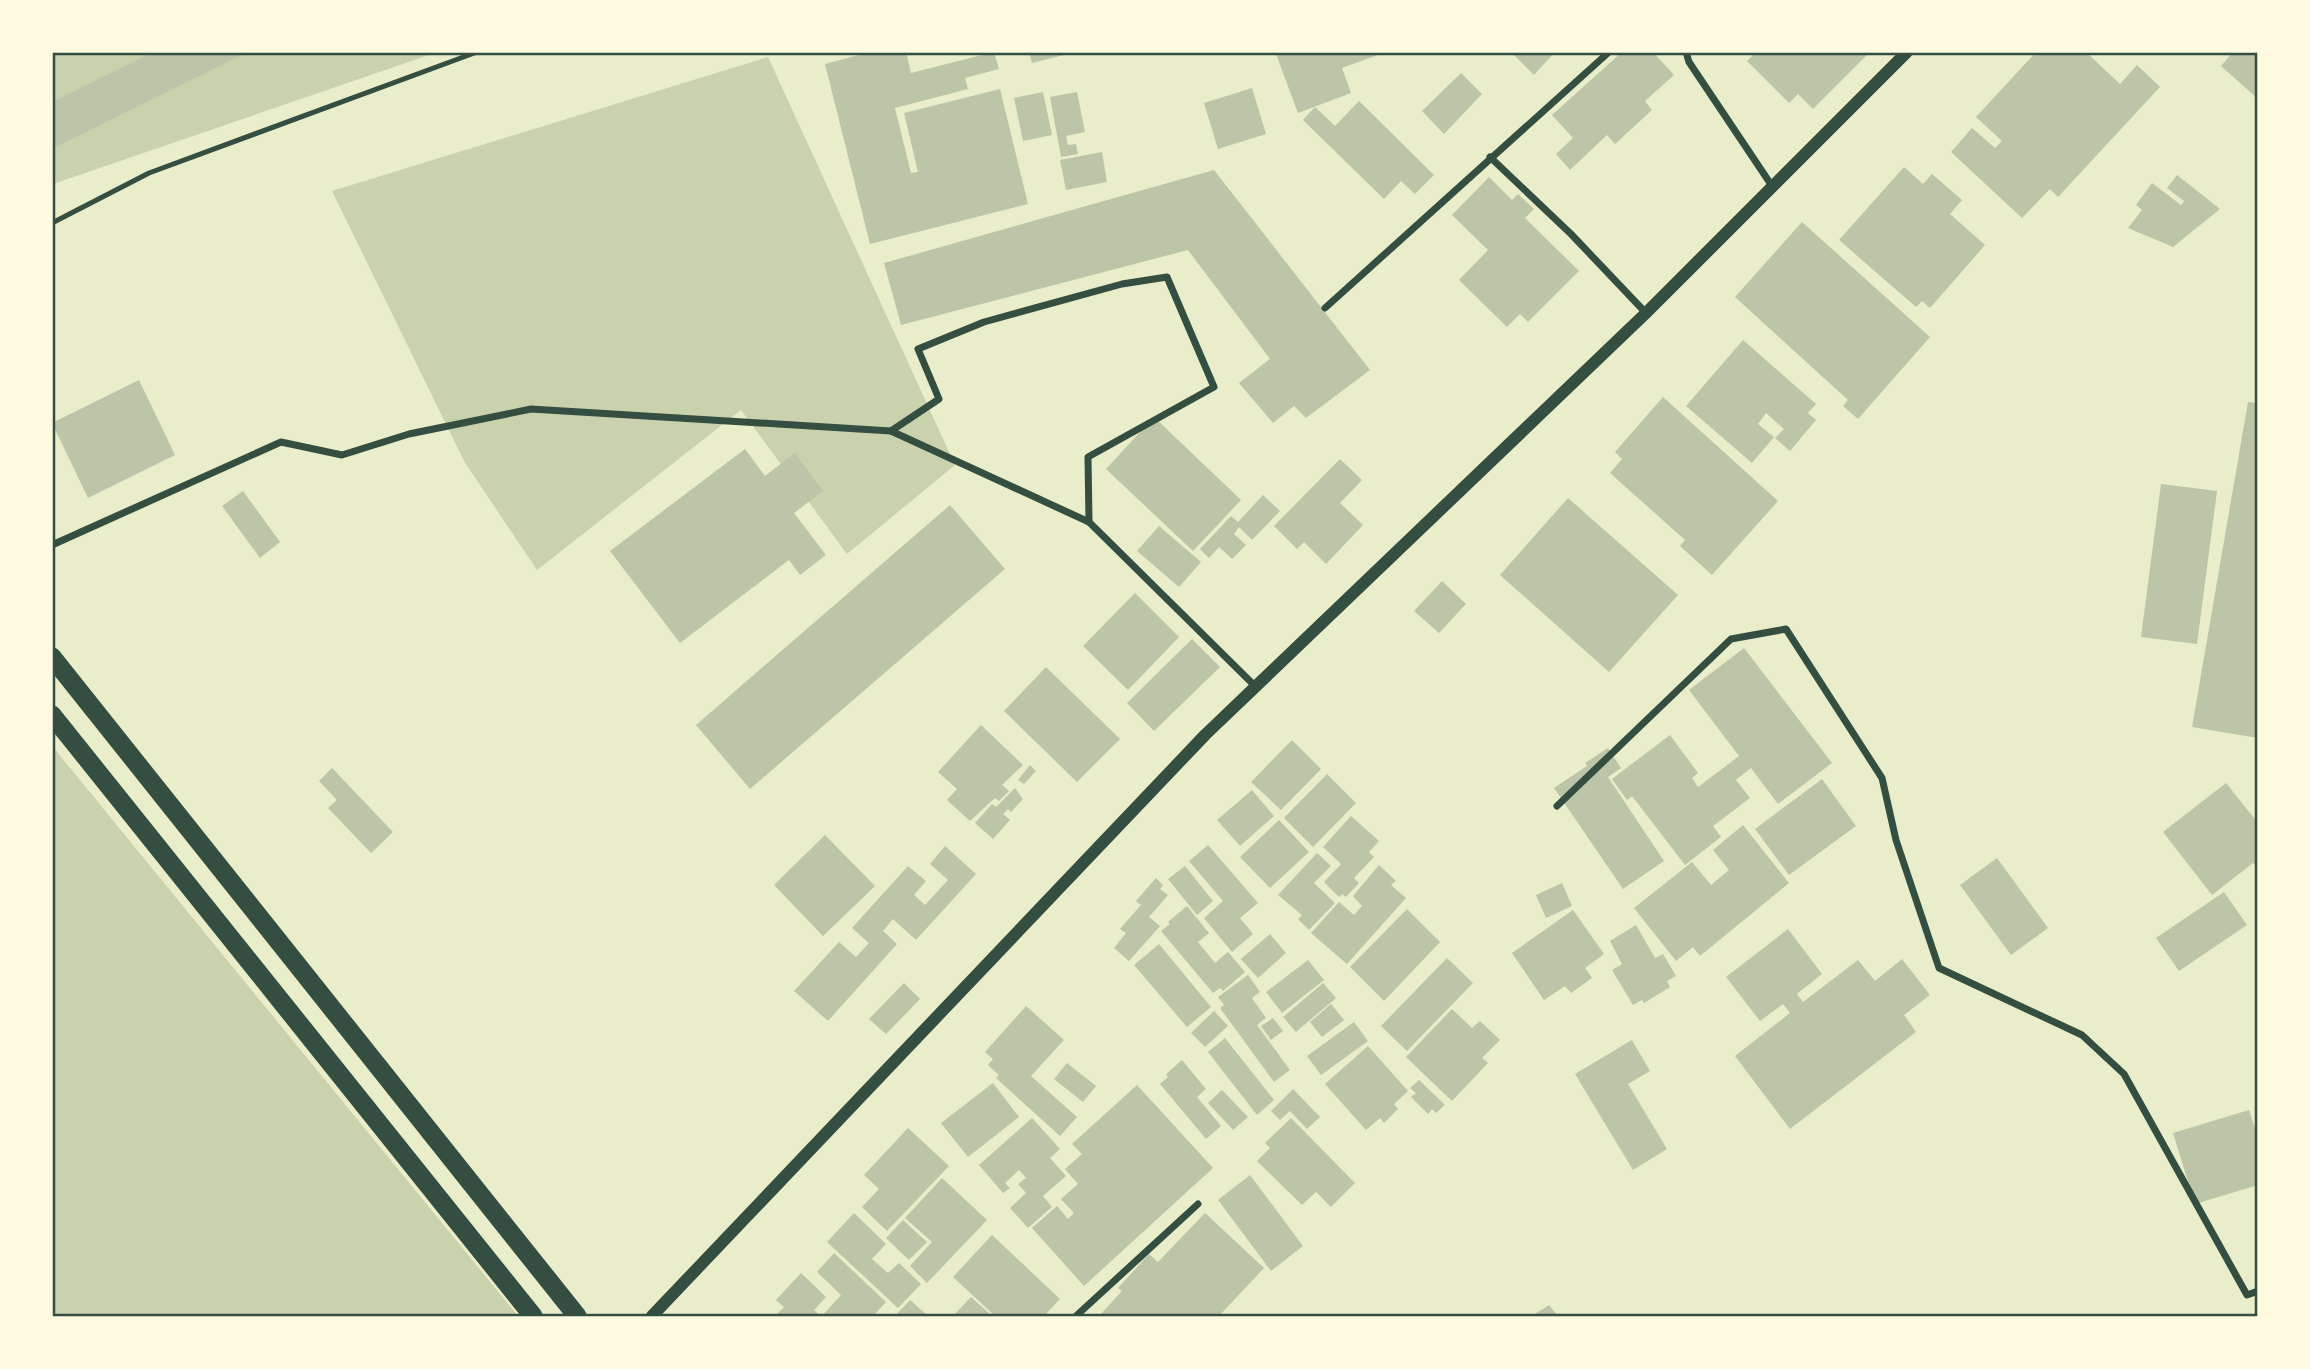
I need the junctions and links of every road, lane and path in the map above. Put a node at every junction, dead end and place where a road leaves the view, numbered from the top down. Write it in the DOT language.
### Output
graph roads {
  1 [pos="477,52"];
  2 [pos="1609,52"];
  3 [pos="1686,52"];
  4 [pos="1907,52"];
  5 [pos="1490,157"];
  6 [pos="1772,186"];
  7 [pos="52,223"];
  8 [pos="1325,308"];
  9 [pos="1646,313"];
  10 [pos="891,431"];
  11 [pos="1089,522"];
  12 [pos="52,545"];
  13 [pos="52,657"];
  14 [pos="1255,686"];
  15 [pos="52,715"];
  16 [pos="1557,806"];
  17 [pos="1198,1203"];
  18 [pos="2258,1291"];
  19 [pos="533,1317"];
  20 [pos="577,1317"];
  21 [pos="652,1317"];
  22 [pos="1076,1317"];
  1 -- 7 [label="lane"];
  2 -- 5 [label="street"];
  3 -- 6 [label="street"];
  4 -- 6 [label="street"];
  5 -- 8 [label="street"];
  5 -- 9 [label="street"];
  6 -- 9 [label="street"];
  9 -- 14 [label="street"];
  10 -- 11 [label="street"];
  10 -- 11 [label="street"];
  10 -- 12 [label="street"];
  11 -- 14 [label="street"];
  13 -- 20 [label="highway"];
  14 -- 21 [label="street"];
  15 -- 19 [label="highway"];
  16 -- 18 [label="street"];
  17 -- 22 [label="street"];
}
